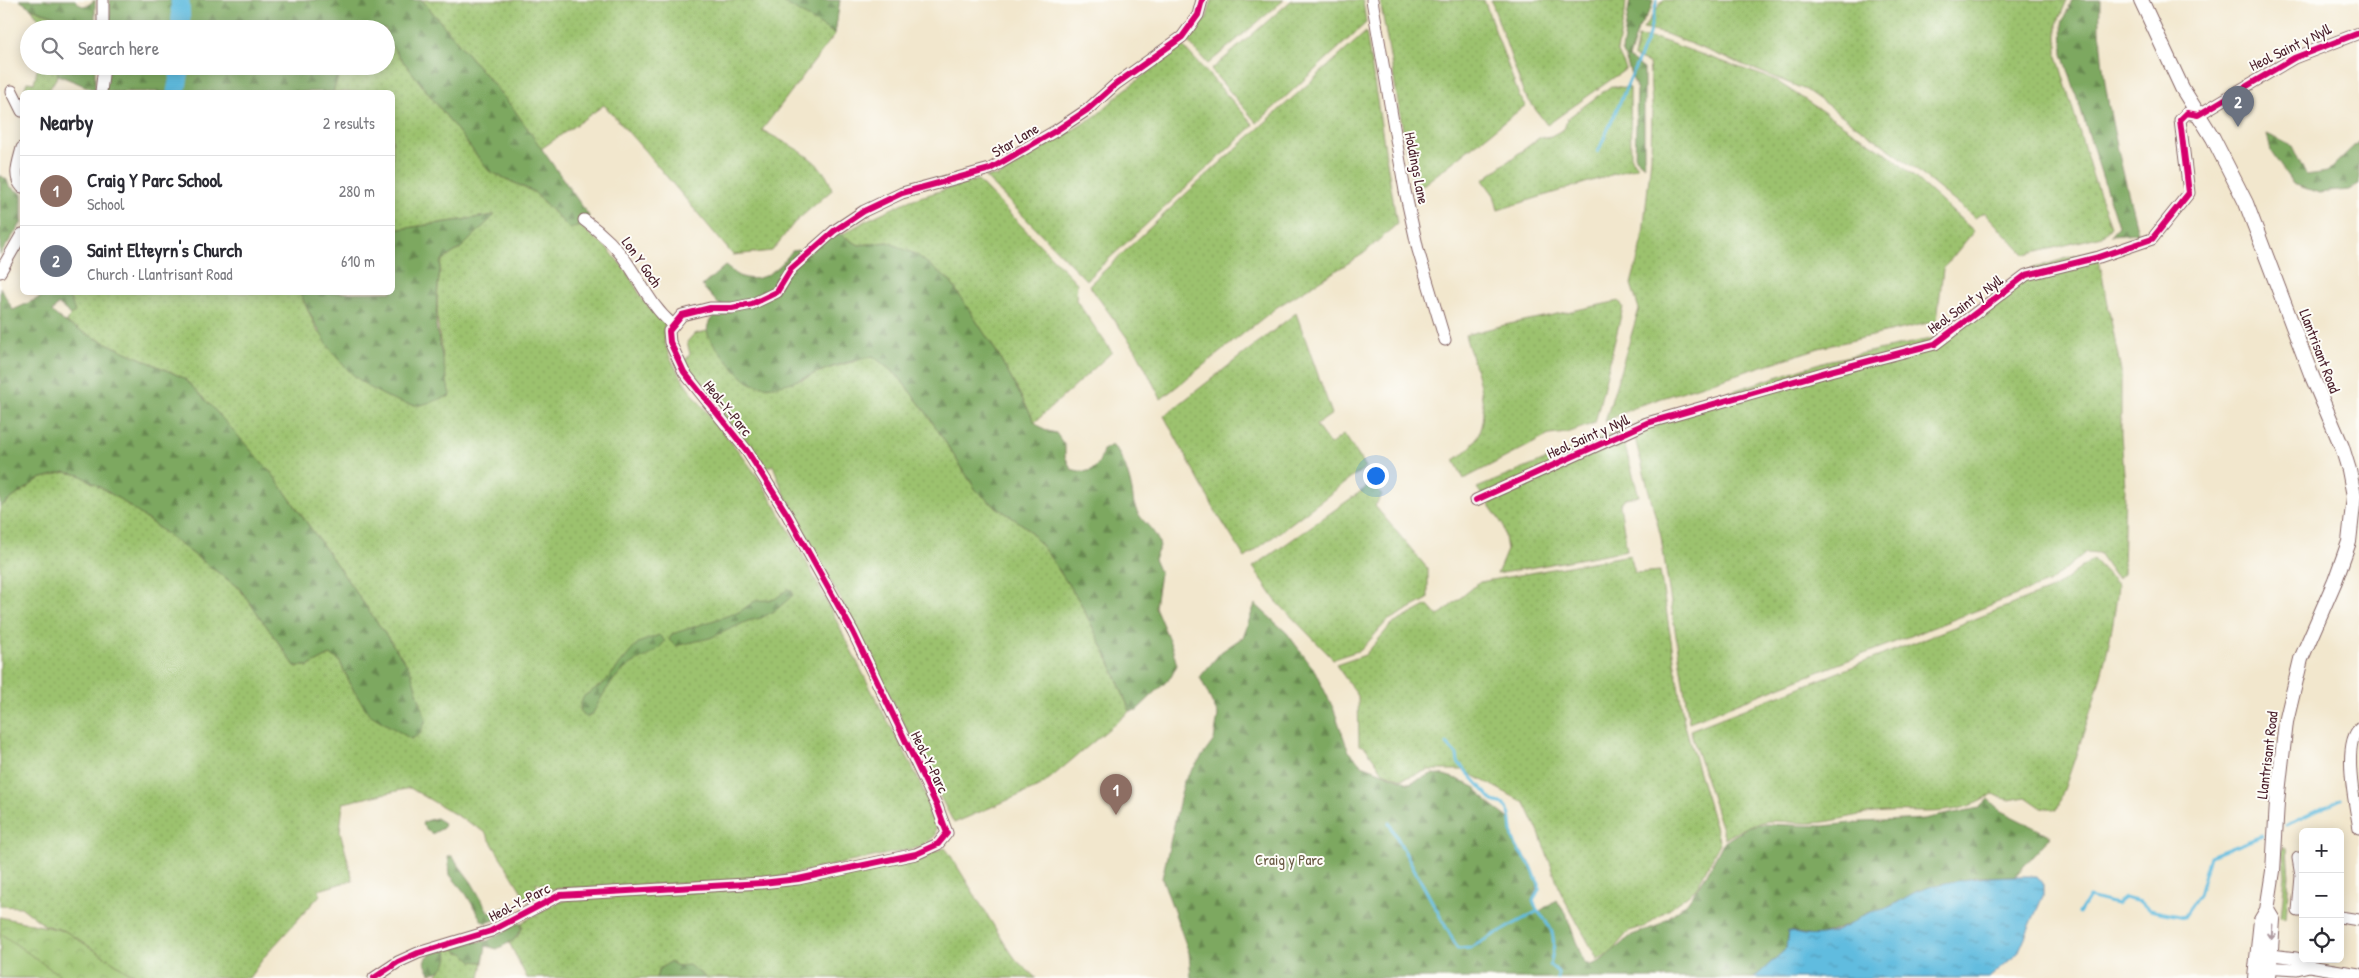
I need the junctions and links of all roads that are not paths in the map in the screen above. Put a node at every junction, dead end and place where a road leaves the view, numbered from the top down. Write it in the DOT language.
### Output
graph roads {
  1 [pos="103,0"];
  2 [pos="1202,0"];
  3 [pos="1372,0"];
  4 [pos="2141,0"];
  5 [pos="103,20"];
  6 [pos="2359,33"];
  7 [pos="103,75"];
  8 [pos="101,90"];
  9 [pos="12,91"];
  10 [pos="20,107"];
  11 [pos="2198,115"];
  12 [pos="20,156"];
  13 [pos="20,184"];
  14 [pos="584,220"];
  15 [pos="20,237"];
  16 [pos="0,272"];
  17 [pos="672,324"];
  18 [pos="1445,340"];
  19 [pos="1476,500"];
  20 [pos="2359,729"];
  21 [pos="2359,828"];
  22 [pos="2298,858"];
  23 [pos="2300,873"];
  24 [pos="2299,899"];
  25 [pos="2299,911"];
  26 [pos="2344,918"];
  27 [pos="2359,920"];
  28 [pos="2263,966"];
  29 [pos="2359,974"];
  30 [pos="374,978"];
  1 -- 5 [label="street"];
  2 -- 17 [label="street, Star Lane"];
  3 -- 18 [label="street, Holdings Lane"];
  4 -- 11 [label="main road, Llantrisant Road"];
  6 -- 11 [label="street, Heol Saint y Nyll"];
  7 -- 8 [label="street"];
  9 -- 10 [label="street"];
  11 -- 19 [label="street, Heol Saint y Nyll"];
  11 -- 28 [label="main road, Llantrisant Road"];
  12 -- 13 [label="street"];
  14 -- 17 [label="street, Lon Y Goch"];
  15 -- 16 [label="street"];
  17 -- 30 [label="street, Heol-Y-Parc"];
  20 -- 21 [label="street"];
  22 -- 23 [label="street"];
  24 -- 25 [label="street"];
  26 -- 27 [label="street"];
  28 -- 29 [label="street"];
}
